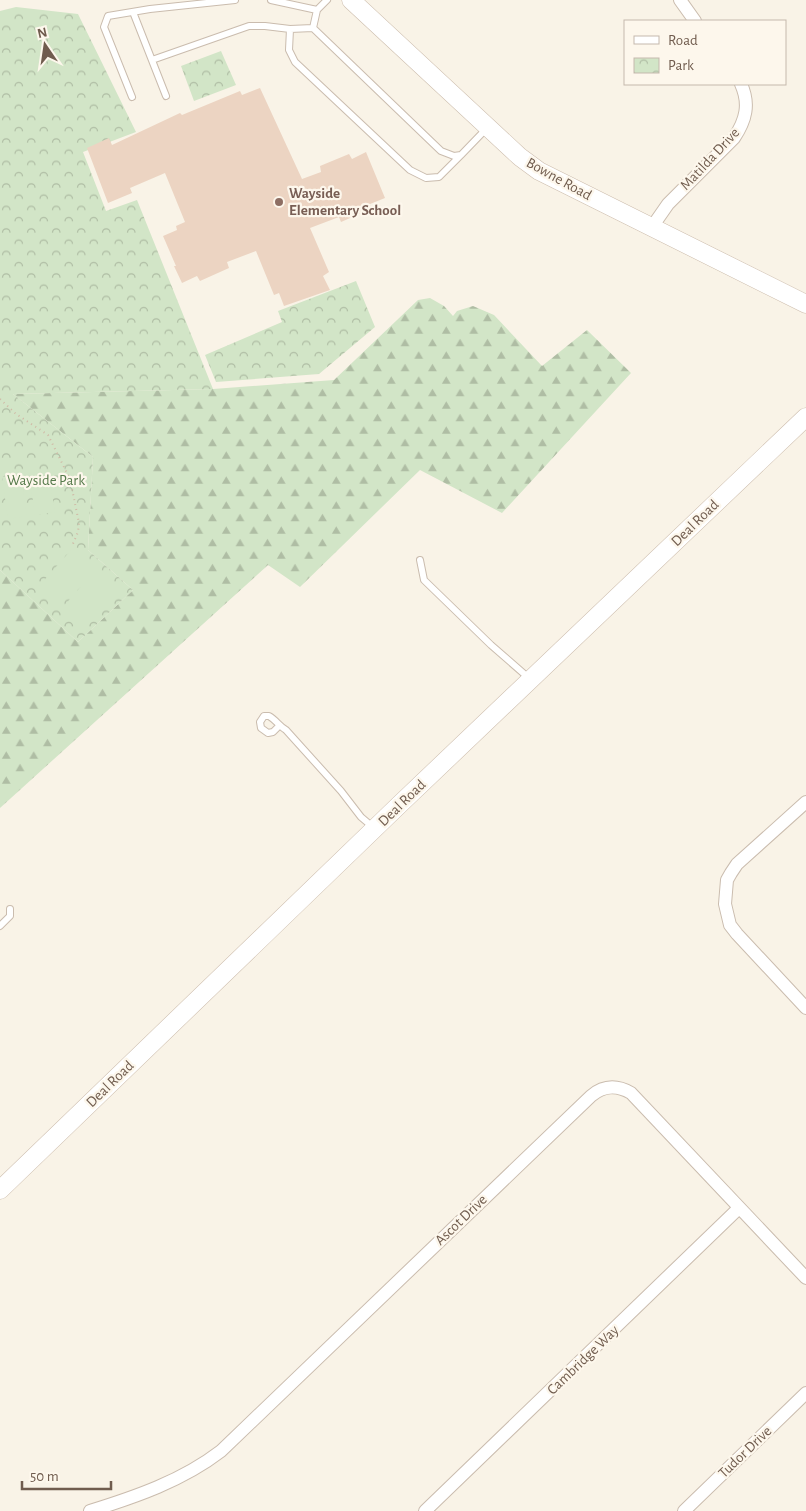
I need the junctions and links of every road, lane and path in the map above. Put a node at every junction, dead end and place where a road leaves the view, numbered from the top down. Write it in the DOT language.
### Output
graph roads {
  1 [pos="235,0"];
  2 [pos="271,0"];
  3 [pos="327,0"];
  4 [pos="351,0"];
  5 [pos="680,0"];
  6 [pos="317,10"];
  7 [pos="133,12"];
  8 [pos="694,20"];
  9 [pos="313,28"];
  10 [pos="290,29"];
  11 [pos="152,60"];
  12 [pos="741,85"];
  13 [pos="166,96"];
  14 [pos="132,97"];
  15 [pos="488,127"];
  16 [pos="461,155"];
  17 [pos="652,227"];
  18 [pos="806,304"];
  19 [pos="0,399"];
  20 [pos="806,418"];
  21 [pos="72,546"];
  22 [pos="420,560"];
  23 [pos="531,680"];
  24 [pos="279,726"];
  25 [pos="806,802"];
  26 [pos="375,829"];
  27 [pos="10,909"];
  28 [pos="0,926"];
  29 [pos="806,1008"];
  30 [pos="0,1190"];
  31 [pos="739,1208"];
  32 [pos="806,1278"];
  33 [pos="806,1393"];
  34 [pos="110,1508"];
  35 [pos="90,1511"];
  36 [pos="426,1511"];
  37 [pos="684,1511"];
  1 -- 7 [label="lane"];
  2 -- 6 [label="lane"];
  3 -- 6 [label="lane"];
  4 -- 15 [label="street, Bowne Road"];
  5 -- 8 [label="street"];
  6 -- 9 [label="lane"];
  7 -- 11 [label="lane"];
  7 -- 14 [label="lane"];
  9 -- 10 [label="lane"];
  9 -- 16 [label="lane"];
  10 -- 11 [label="lane"];
  10 -- 16 [label="lane"];
  11 -- 13 [label="lane"];
  12 -- 17 [label="street, Matilda Drive"];
  15 -- 16 [label="lane"];
  15 -- 17 [label="street, Bowne Road"];
  17 -- 18 [label="street, Bowne Road"];
  19 -- 21 [label="path"];
  20 -- 23 [label="street, Deal Road"];
  22 -- 23 [label="lane"];
  23 -- 26 [label="street, Deal Road"];
  24 -- 26 [label="lane"];
  25 -- 29 [label="street"];
  26 -- 30 [label="street, Deal Road"];
  27 -- 28 [label="lane"];
  31 -- 32 [label="street, Ascot Drive"];
  31 -- 34 [label="street, Ascot Drive"];
  31 -- 36 [label="street, Cambridge Way"];
  33 -- 37 [label="street, Tudor Drive"];
  34 -- 35 [label="street, Ascot Drive"];
}
